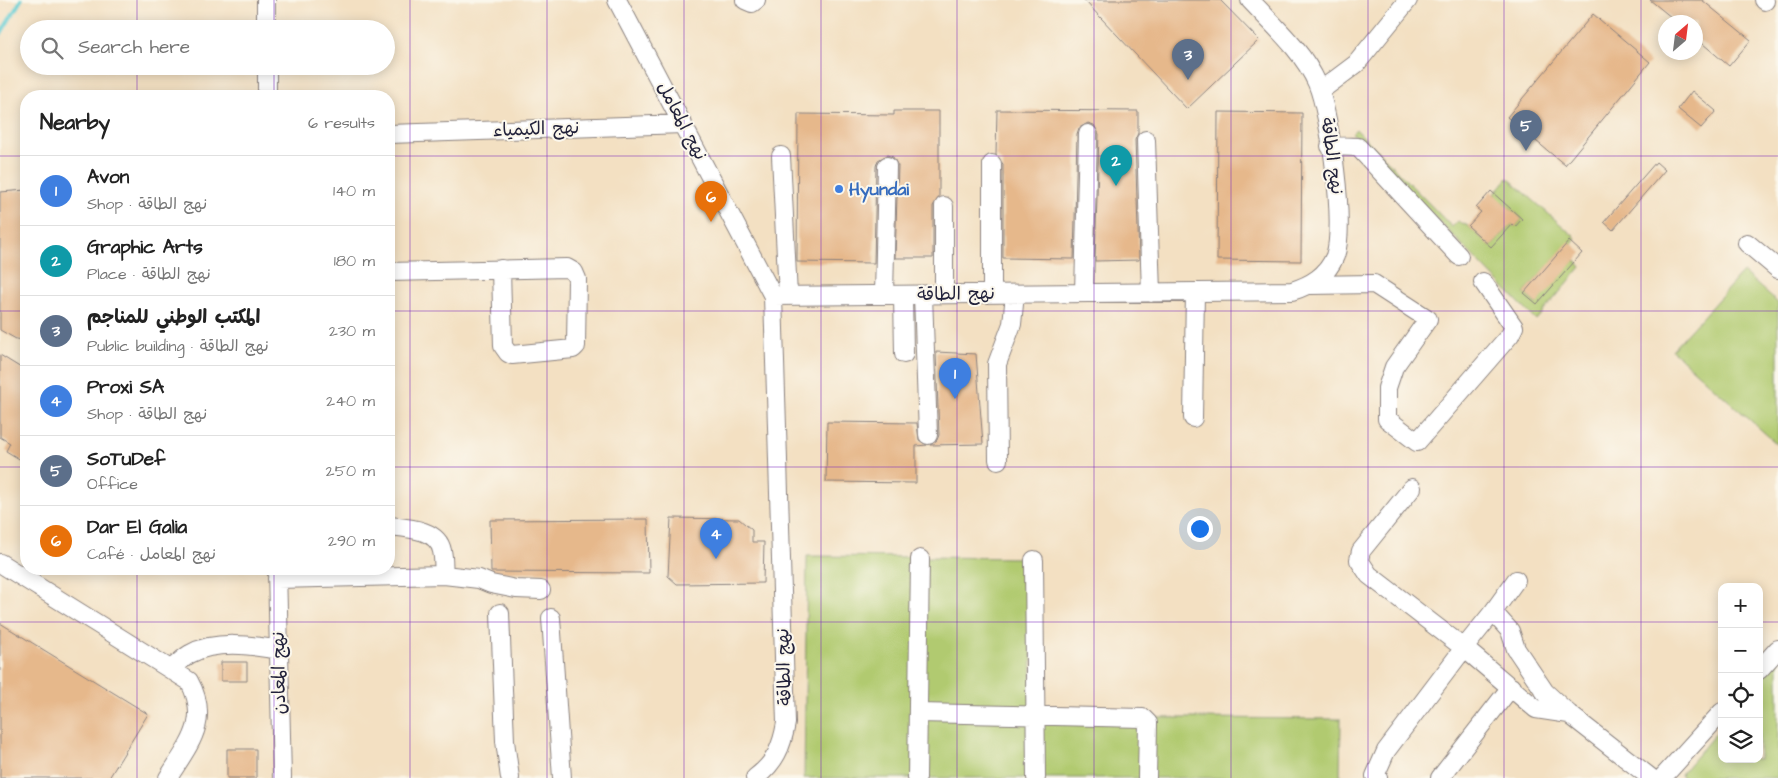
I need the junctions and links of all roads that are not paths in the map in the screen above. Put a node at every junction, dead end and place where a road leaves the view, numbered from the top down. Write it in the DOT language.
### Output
graph roads {
  1 [pos="266,0"];
  2 [pos="618,0"];
  3 [pos="744,0"];
  4 [pos="756,0"];
  5 [pos="1250,0"];
  6 [pos="1408,0"];
  7 [pos="266,20"];
  8 [pos="267,75"];
  9 [pos="267,90"];
  10 [pos="1320,91"];
  11 [pos="683,124"];
  12 [pos="395,134"];
  13 [pos="1088,134"];
  14 [pos="1146,140"];
  15 [pos="1330,146"];
  16 [pos="781,156"];
  17 [pos="992,164"];
  18 [pos="887,166"];
  19 [pos="944,206"];
  20 [pos="1747,243"];
  21 [pos="1459,256"];
  22 [pos="501,269"];
  23 [pos="1778,269"];
  24 [pos="395,272"];
  25 [pos="1483,282"];
  26 [pos="1310,285"];
  27 [pos="1151,292"];
  28 [pos="1195,292"];
  29 [pos="1084,293"];
  30 [pos="923,294"];
  31 [pos="944,294"];
  32 [pos="992,294"];
  33 [pos="1015,294"];
  34 [pos="884,295"];
  35 [pos="903,295"];
  36 [pos="781,296"];
  37 [pos="904,354"];
  38 [pos="1193,418"];
  39 [pos="928,435"];
  40 [pos="998,460"];
  41 [pos="1412,488"];
  42 [pos="395,526"];
  43 [pos="920,560"];
  44 [pos="1034,560"];
  45 [pos="0,563"];
  46 [pos="277,575"];
  47 [pos="395,575"];
  48 [pos="444,575"];
  49 [pos="1516,580"];
  50 [pos="541,590"];
  51 [pos="1493,612"];
  52 [pos="500,613"];
  53 [pos="551,618"];
  54 [pos="1464,648"];
  55 [pos="1778,649"];
  56 [pos="279,650"];
  57 [pos="1763,666"];
  58 [pos="172,668"];
  59 [pos="1511,687"];
  60 [pos="918,713"];
  61 [pos="1034,714"];
  62 [pos="1569,714"];
  63 [pos="1718,716"];
  64 [pos="168,778"];
  65 [pos="282,778"];
  66 [pos="510,778"];
  67 [pos="562,778"];
  68 [pos="754,778"];
  69 [pos="917,778"];
  70 [pos="1036,778"];
  71 [pos="1147,778"];
  72 [pos="1378,778"];
  73 [pos="1440,778"];
  74 [pos="1651,778"];
  75 [pos="1662,778"];
  1 -- 7 [label="street"];
  2 -- 11 [label="street, نهج المعامل"];
  3 -- 4 [label="street"];
  5 -- 10 [label="street, نهج الطاقة"];
  6 -- 10 [label="street"];
  8 -- 9 [label="street"];
  10 -- 15 [label="street, نهج الطاقة"];
  11 -- 12 [label="street, نهج الكيمياء"];
  11 -- 36 [label="street, نهج المعامل"];
  13 -- 29 [label="street"];
  14 -- 27 [label="street"];
  15 -- 21 [label="street"];
  15 -- 26 [label="street, نهج الطاقة"];
  16 -- 36 [label="street"];
  17 -- 32 [label="street"];
  18 -- 34 [label="street"];
  19 -- 31 [label="street"];
  20 -- 23 [label="street"];
  22 -- 22 [label="street"];
  22 -- 24 [label="street"];
  25 -- 26 [label="street"];
  26 -- 28 [label="street, نهج الطاقة"];
  27 -- 28 [label="street, نهج الطاقة"];
  27 -- 29 [label="street, نهج الطاقة"];
  28 -- 38 [label="street"];
  29 -- 33 [label="street, نهج الطاقة"];
  30 -- 31 [label="street, نهج الطاقة"];
  30 -- 35 [label="street, نهج الطاقة"];
  30 -- 39 [label="street"];
  31 -- 32 [label="street, نهج الطاقة"];
  32 -- 33 [label="street, نهج الطاقة"];
  33 -- 40 [label="street"];
  34 -- 35 [label="street, نهج الطاقة"];
  34 -- 36 [label="street, نهج الطاقة"];
  35 -- 37 [label="street"];
  36 -- 68 [label="street, نهج الطاقة"];
  41 -- 54 [label="street"];
  42 -- 48 [label="street"];
  43 -- 60 [label="street"];
  44 -- 61 [label="street"];
  45 -- 58 [label="street"];
  46 -- 56 [label="street, نهج المعادن"];
  47 -- 48 [label="street"];
  48 -- 50 [label="street"];
  49 -- 51 [label="street"];
  51 -- 54 [label="street"];
  51 -- 62 [label="street"];
  52 -- 66 [label="street"];
  53 -- 67 [label="street"];
  54 -- 59 [label="street"];
  54 -- 72 [label="street"];
  55 -- 57 [label="street"];
  56 -- 58 [label="street"];
  56 -- 65 [label="street, نهج المعادن"];
  58 -- 64 [label="street"];
  59 -- 62 [label="street"];
  59 -- 73 [label="street"];
  60 -- 61 [label="street"];
  60 -- 69 [label="street"];
  61 -- 70 [label="street"];
  61 -- 71 [label="street"];
  62 -- 74 [label="street"];
  63 -- 75 [label="street"];
}
